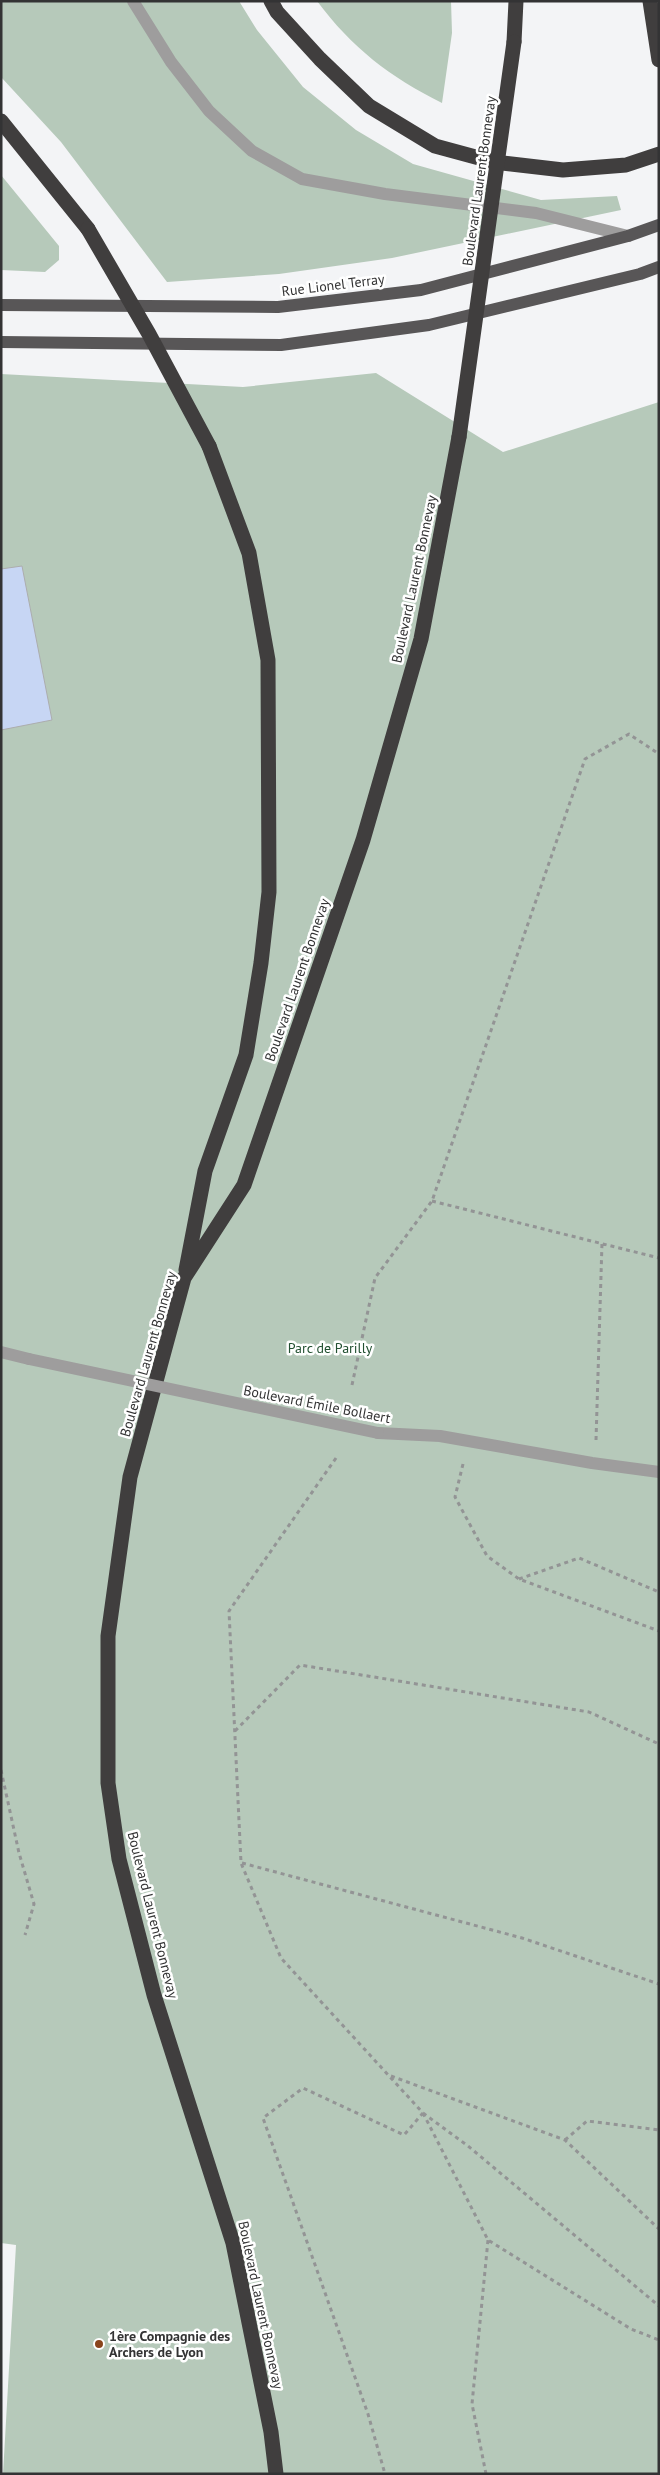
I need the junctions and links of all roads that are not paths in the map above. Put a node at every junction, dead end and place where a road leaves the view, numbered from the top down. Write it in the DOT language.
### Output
graph roads {
  1 [pos="133,1"];
  2 [pos="271,1"];
  3 [pos="516,1"];
  4 [pos="650,1"];
  5 [pos="659,60"];
  6 [pos="1,121"];
  7 [pos="659,154"];
  8 [pos="659,225"];
  9 [pos="628,236"];
  10 [pos="659,267"];
  11 [pos="1,305"];
  12 [pos="1,342"];
  13 [pos="184,1278"];
  14 [pos="1,1352"];
  15 [pos="659,1472"];
  16 [pos="276,2474"];
  1 -- 9 [label="lane"];
  2 -- 7 [label="highway"];
  3 -- 13 [label="highway, Boulevard Laurent Bonnevay, bridge"];
  4 -- 5 [label="highway"];
  6 -- 13 [label="highway, bridge"];
  8 -- 9 [label="main road, Rue Lionel Terray"];
  9 -- 11 [label="main road, Rue Lionel Terray"];
  10 -- 12 [label="main road"];
  13 -- 16 [label="highway, Boulevard Laurent Bonnevay"];
  14 -- 15 [label="lane, Boulevard Émile Bollaert, bridge"];
}
